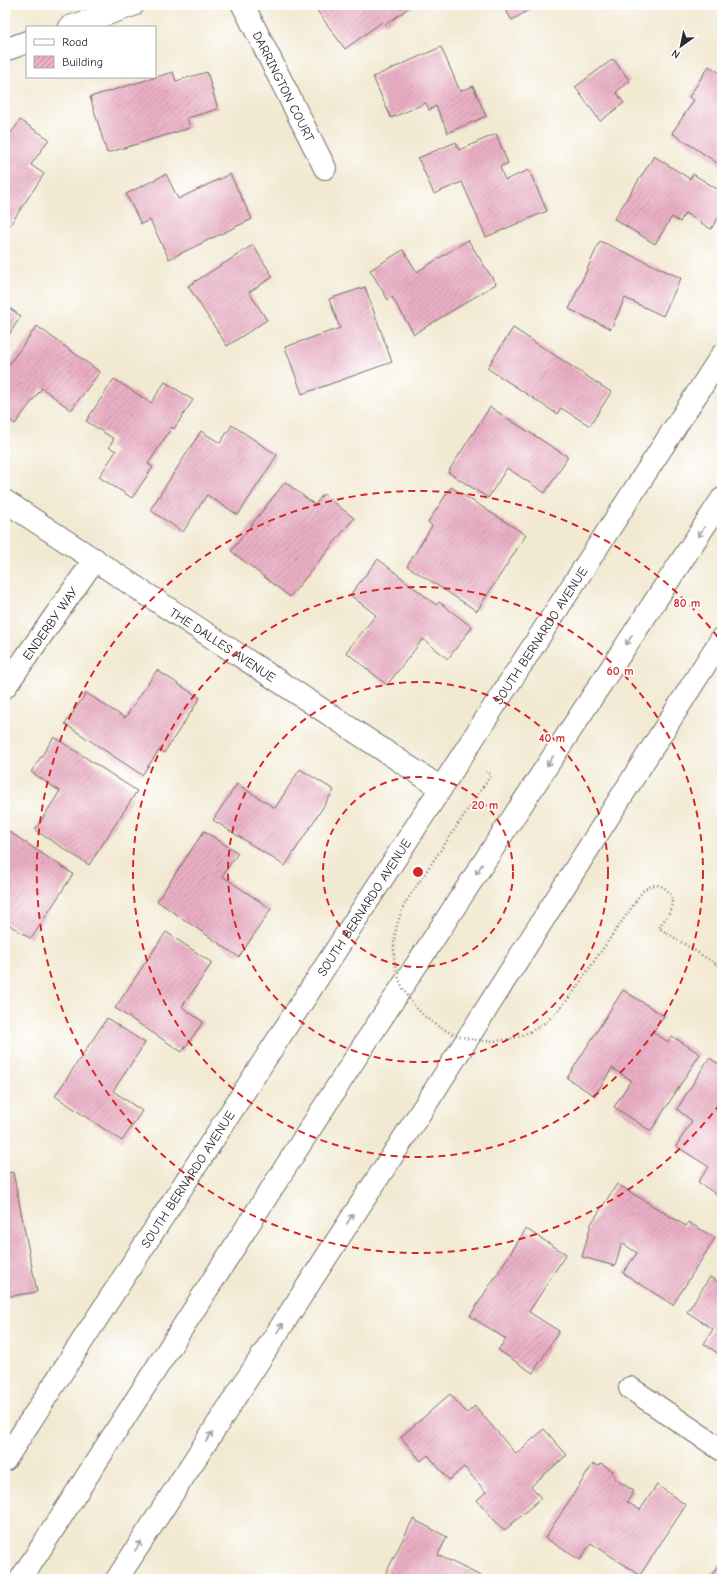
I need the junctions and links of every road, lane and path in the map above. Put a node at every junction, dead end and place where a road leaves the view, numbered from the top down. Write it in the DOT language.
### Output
graph roads {
  1 [pos="133,5"];
  2 [pos="243,5"];
  3 [pos="73,26"];
  4 [pos="26,42"];
  5 [pos="5,50"];
  6 [pos="325,168"];
  7 [pos="722,356"];
  8 [pos="722,499"];
  9 [pos="5,501"];
  10 [pos="95,559"];
  11 [pos="722,638"];
  12 [pos="5,688"];
  13 [pos="479,773"];
  14 [pos="441,788"];
  15 [pos="722,968"];
  16 [pos="630,1388"];
  17 [pos="722,1450"];
  18 [pos="5,1460"];
  19 [pos="21,1579"];
  20 [pos="117,1579"];
  1 -- 3 [label="main road"];
  2 -- 6 [label="main road, DARRINGTON COURT"];
  4 -- 5 [label="main road"];
  7 -- 14 [label="main road, SOUTH BERNARDO AVENUE"];
  8 -- 19 [label="main road, one-way"];
  9 -- 10 [label="main road, THE DALLES AVENUE"];
  10 -- 12 [label="main road, ENDERBY WAY"];
  10 -- 14 [label="main road, THE DALLES AVENUE"];
  20 -- 11 [label="main road, one-way"];
  13 -- 15 [label="path, bridge"];
  14 -- 18 [label="main road, SOUTH BERNARDO AVENUE"];
  16 -- 17 [label="main road"];
}
